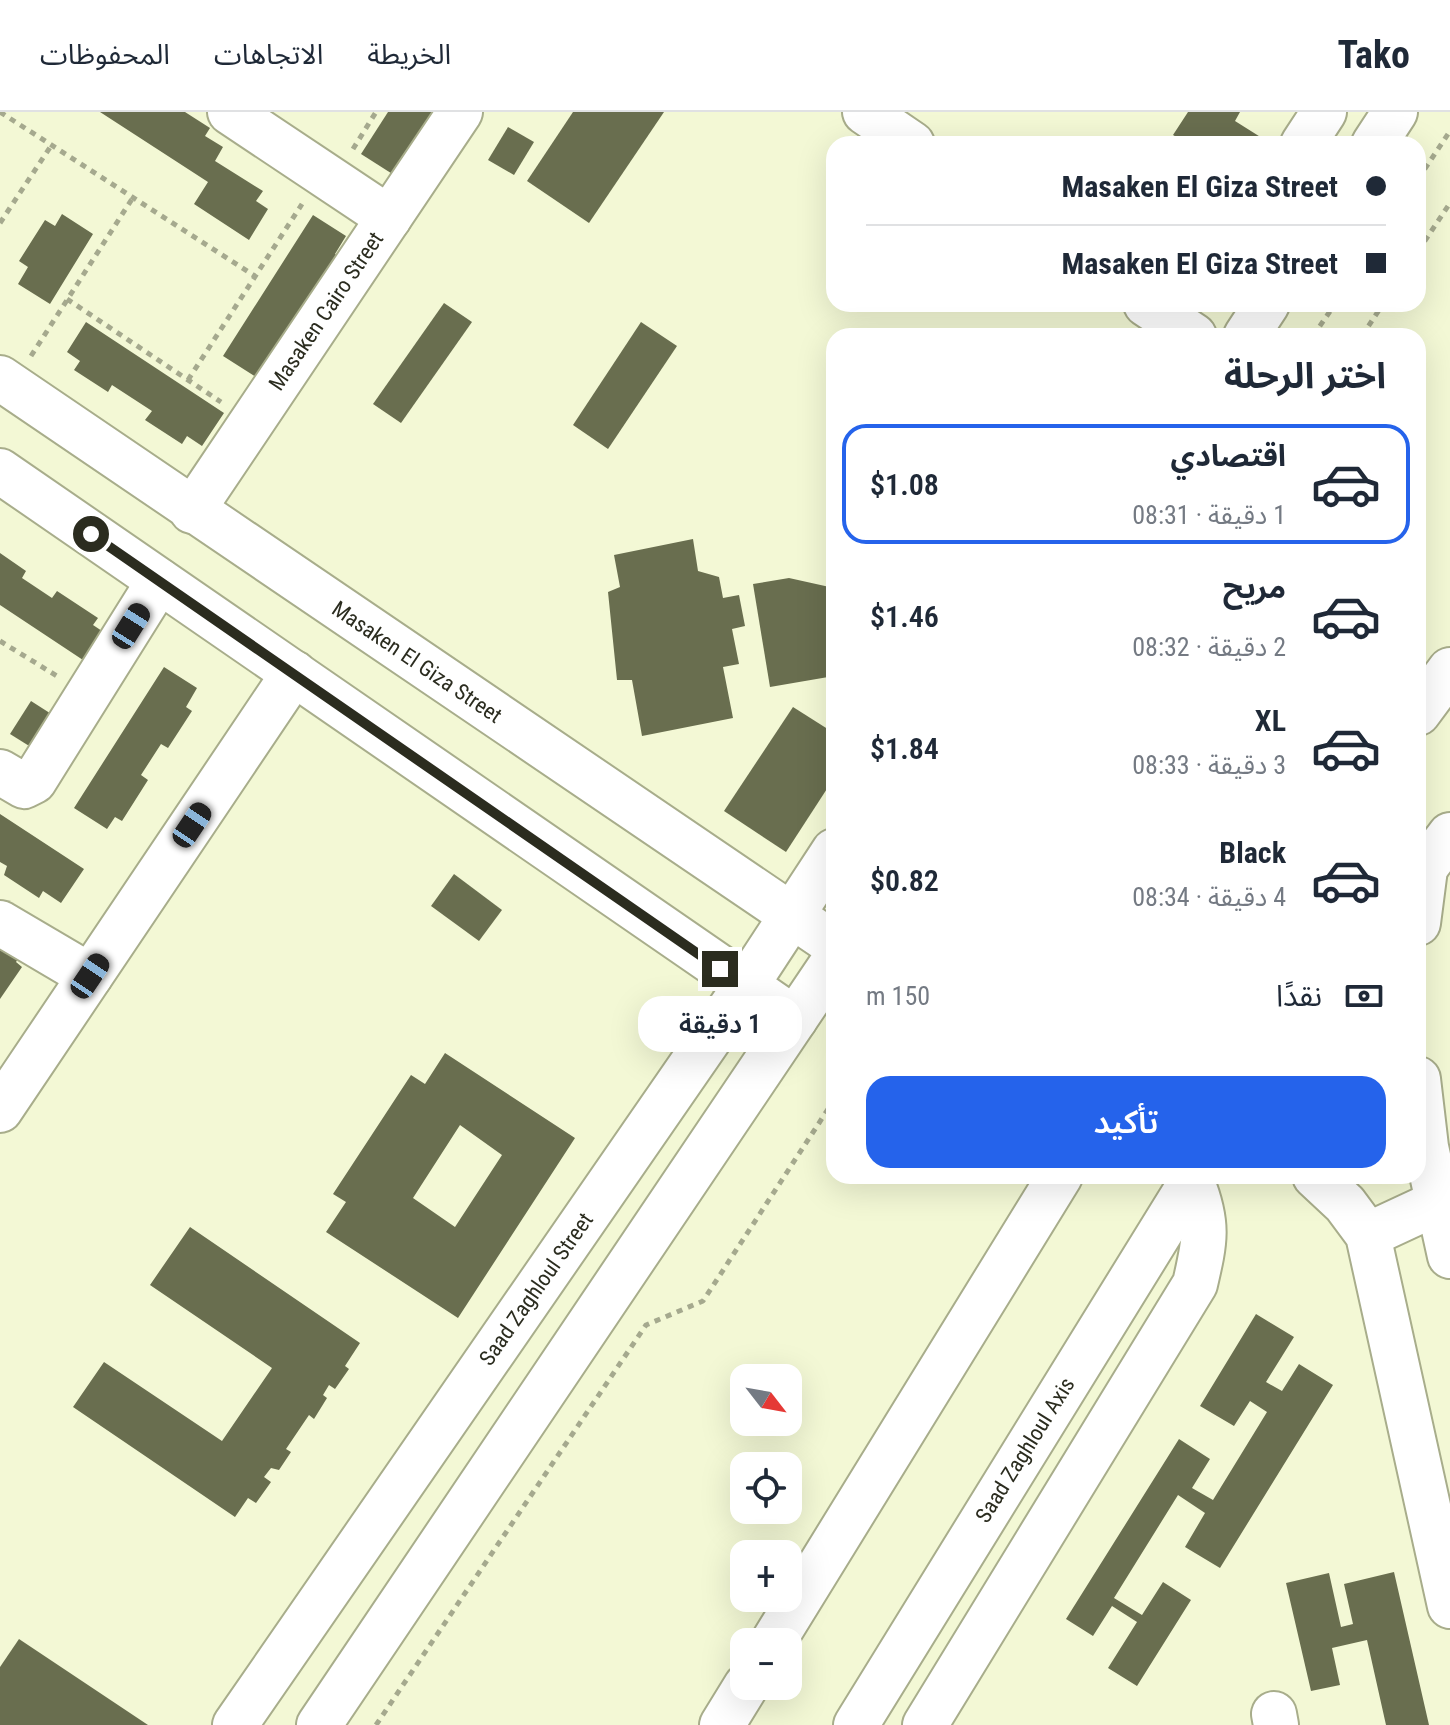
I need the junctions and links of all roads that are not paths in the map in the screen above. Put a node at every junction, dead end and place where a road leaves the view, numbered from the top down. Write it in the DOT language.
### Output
graph roads {
  1 [pos="230,112"];
  2 [pos="460,112"];
  3 [pos="865,112"];
  4 [pos="1324,112"];
  5 [pos="1395,112"];
  6 [pos="900,136"];
  7 [pos="1308,136"];
  8 [pos="1379,136"];
  9 [pos="389,218"];
  10 [pos="1161,312"];
  11 [pos="1188,326"];
  12 [pos="6,382"];
  13 [pos="0,471"];
  14 [pos="192,511"];
  15 [pos="159,581"];
  16 [pos="1450,670"];
  17 [pos="294,673"];
  18 [pos="1426,702"];
  19 [pos="0,772"];
  20 [pos="1431,860"];
  21 [pos="826,863"];
  22 [pos="1426,884"];
  23 [pos="792,914"];
  24 [pos="0,923"];
  25 [pos="826,938"];
  26 [pos="826,973"];
  27 [pos="90,976"];
  28 [pos="745,987"];
  29 [pos="795,1019"];
  30 [pos="0,1110"];
  31 [pos="1426,1147"];
  32 [pos="1055,1184"];
  33 [pos="1191,1184"];
  34 [pos="1195,1184"];
  35 [pos="1324,1184"];
  36 [pos="1439,1202"];
  37 [pos="1368,1235"];
  38 [pos="1450,1256"];
  39 [pos="1450,1606"];
  40 [pos="782,1628"];
  41 [pos="737,1700"];
  42 [pos="235,1725"];
  43 [pos="319,1725"];
  44 [pos="722,1725"];
  45 [pos="856,1725"];
  46 [pos="925,1725"];
  1 -- 9 [label="street"];
  2 -- 9 [label="street, Masaken Cairo Street"];
  3 -- 6 [label="street"];
  4 -- 7 [label="street"];
  5 -- 8 [label="street"];
  9 -- 14 [label="street, Masaken Cairo Street"];
  10 -- 11 [label="street"];
  12 -- 14 [label="street, Masaken El Giza Street"];
  13 -- 15 [label="street"];
  14 -- 23 [label="street, Masaken El Giza Street"];
  15 -- 17 [label="street"];
  15 -- 19 [label="street"];
  16 -- 18 [label="street"];
  17 -- 27 [label="street"];
  17 -- 28 [label="street"];
  20 -- 22 [label="street"];
  21 -- 23 [label="street, Saad Zaghloul Street"];
  23 -- 25 [label="street, Masaken El Giza Street"];
  23 -- 28 [label="street, Saad Zaghloul Street"];
  24 -- 27 [label="street"];
  26 -- 29 [label="street"];
  27 -- 30 [label="street"];
  28 -- 29 [label="street"];
  28 -- 42 [label="street, Saad Zaghloul Street"];
  29 -- 43 [label="street"];
  31 -- 36 [label="street"];
  32 -- 40 [label="street"];
  33 -- 45 [label="street, Saad Zaghloul Axis"];
  34 -- 46 [label="street"];
  35 -- 37 [label="street"];
  36 -- 37 [label="street"];
  36 -- 38 [label="street"];
  37 -- 39 [label="street"];
  41 -- 44 [label="street"];
}
